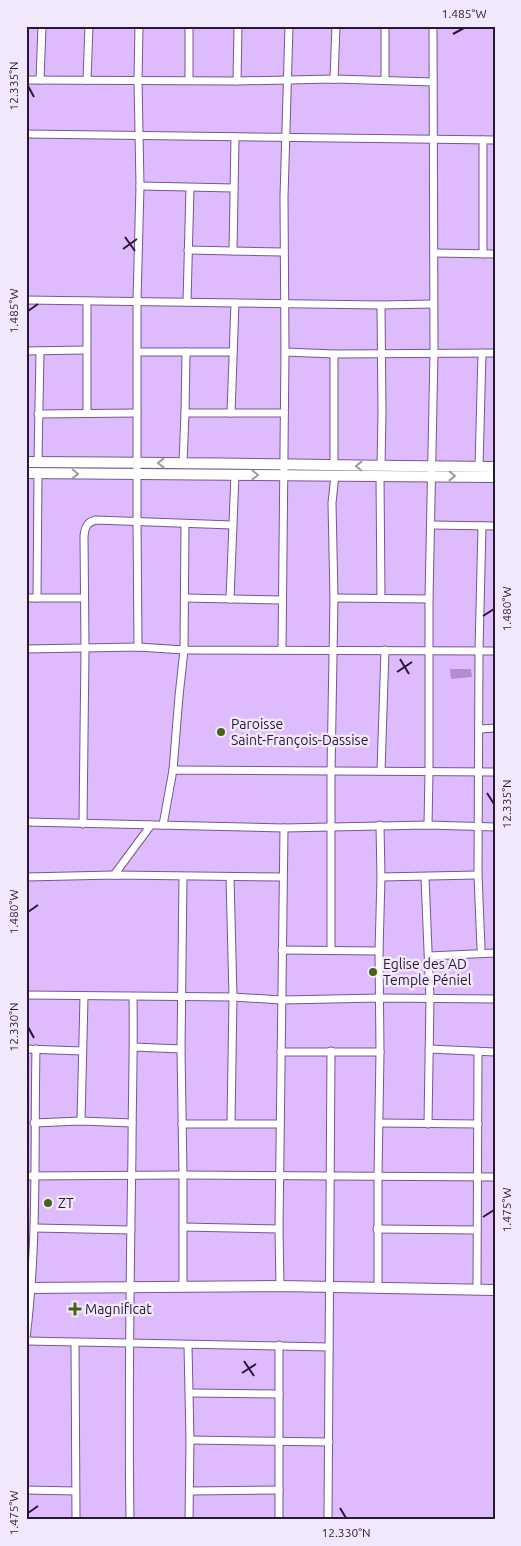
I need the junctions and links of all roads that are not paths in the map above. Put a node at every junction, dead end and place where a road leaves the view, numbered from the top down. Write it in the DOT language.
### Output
graph roads {
  1 [pos="42,26"];
  2 [pos="90,26"];
  3 [pos="139,26"];
  4 [pos="189,26"];
  5 [pos="238,26"];
  6 [pos="289,26"];
  7 [pos="336,26"];
  8 [pos="385,26"];
  9 [pos="433,26"];
  10 [pos="334,79"];
  11 [pos="385,79"];
  12 [pos="26,80"];
  13 [pos="40,80"];
  14 [pos="87,80"];
  15 [pos="138,80"];
  16 [pos="189,80"];
  17 [pos="288,80"];
  18 [pos="238,81"];
  19 [pos="433,82"];
  20 [pos="26,134"];
  21 [pos="140,134"];
  22 [pos="235,137"];
  23 [pos="286,137"];
  24 [pos="433,138"];
  25 [pos="483,140"];
  26 [pos="495,140"];
  27 [pos="140,186"];
  28 [pos="190,188"];
  29 [pos="234,188"];
  30 [pos="188,250"];
  31 [pos="233,251"];
  32 [pos="283,252"];
  33 [pos="434,252"];
  34 [pos="483,254"];
  35 [pos="495,254"];
  36 [pos="26,300"];
  37 [pos="87,300"];
  38 [pos="137,301"];
  39 [pos="187,302"];
  40 [pos="235,304"];
  41 [pos="284,304"];
  42 [pos="434,304"];
  43 [pos="381,305"];
  44 [pos="86,350"];
  45 [pos="26,351"];
  46 [pos="40,351"];
  47 [pos="138,352"];
  48 [pos="186,352"];
  49 [pos="233,352"];
  50 [pos="285,352"];
  51 [pos="434,352"];
  52 [pos="482,353"];
  53 [pos="495,353"];
  54 [pos="334,354"];
  55 [pos="382,354"];
  56 [pos="86,413"];
  57 [pos="137,413"];
  58 [pos="185,413"];
  59 [pos="231,413"];
  60 [pos="283,413"];
  61 [pos="38,414"];
  62 [pos="26,462"];
  63 [pos="38,462"];
  64 [pos="183,462"];
  65 [pos="137,463"];
  66 [pos="479,467"];
  67 [pos="495,467"];
  68 [pos="283,470"];
  69 [pos="334,470"];
  70 [pos="381,471"];
  71 [pos="432,472"];
  72 [pos="26,473"];
  73 [pos="38,473"];
  74 [pos="235,474"];
  75 [pos="138,475"];
  76 [pos="495,477"];
  77 [pos="136,522"];
  78 [pos="185,524"];
  79 [pos="232,525"];
  80 [pos="432,525"];
  81 [pos="482,526"];
  82 [pos="495,526"];
  83 [pos="26,598"];
  84 [pos="37,598"];
  85 [pos="83,598"];
  86 [pos="185,598"];
  87 [pos="230,598"];
  88 [pos="334,598"];
  89 [pos="381,598"];
  90 [pos="429,599"];
  91 [pos="282,600"];
  92 [pos="138,647"];
  93 [pos="26,649"];
  94 [pos="85,649"];
  95 [pos="429,649"];
  96 [pos="184,650"];
  97 [pos="282,650"];
  98 [pos="333,650"];
  99 [pos="385,650"];
  100 [pos="479,650"];
  101 [pos="495,651"];
  102 [pos="495,728"];
  103 [pos="480,729"];
  104 [pos="173,770"];
  105 [pos="382,771"];
  106 [pos="331,772"];
  107 [pos="480,772"];
  108 [pos="495,772"];
  109 [pos="430,773"];
  110 [pos="26,822"];
  111 [pos="83,824"];
  112 [pos="151,825"];
  113 [pos="163,825"];
  114 [pos="428,825"];
  115 [pos="332,826"];
  116 [pos="380,826"];
  117 [pos="479,827"];
  118 [pos="495,827"];
  119 [pos="284,828"];
  120 [pos="114,875"];
  121 [pos="478,875"];
  122 [pos="26,877"];
  123 [pos="183,877"];
  124 [pos="230,877"];
  125 [pos="282,877"];
  126 [pos="382,877"];
  127 [pos="425,877"];
  128 [pos="481,948"];
  129 [pos="282,950"];
  130 [pos="331,950"];
  131 [pos="379,951"];
  132 [pos="495,953"];
  133 [pos="429,956"];
  134 [pos="26,995"];
  135 [pos="183,996"];
  136 [pos="84,997"];
  137 [pos="133,997"];
  138 [pos="233,997"];
  139 [pos="380,998"];
  140 [pos="430,999"];
  141 [pos="495,999"];
  142 [pos="282,1000"];
  143 [pos="134,1046"];
  144 [pos="429,1048"];
  145 [pos="26,1049"];
  146 [pos="36,1049"];
  147 [pos="181,1049"];
  148 [pos="82,1051"];
  149 [pos="331,1051"];
  150 [pos="281,1052"];
  151 [pos="380,1052"];
  152 [pos="478,1052"];
  153 [pos="495,1052"];
  154 [pos="81,1121"];
  155 [pos="34,1123"];
  156 [pos="132,1123"];
  157 [pos="230,1123"];
  158 [pos="379,1123"];
  159 [pos="182,1124"];
  160 [pos="280,1124"];
  161 [pos="428,1124"];
  162 [pos="478,1124"];
  163 [pos="183,1175"];
  164 [pos="26,1176"];
  165 [pos="132,1176"];
  166 [pos="280,1176"];
  167 [pos="378,1176"];
  168 [pos="35,1177"];
  169 [pos="330,1177"];
  170 [pos="478,1177"];
  171 [pos="495,1177"];
  172 [pos="183,1227"];
  173 [pos="35,1228"];
  174 [pos="279,1229"];
  175 [pos="377,1229"];
  176 [pos="131,1230"];
  177 [pos="477,1230"];
  178 [pos="130,1286"];
  179 [pos="280,1286"];
  180 [pos="183,1287"];
  181 [pos="329,1287"];
  182 [pos="378,1287"];
  183 [pos="29,1288"];
  184 [pos="477,1290"];
  185 [pos="495,1290"];
  186 [pos="26,1340"];
  187 [pos="75,1343"];
  188 [pos="131,1344"];
  189 [pos="188,1345"];
  190 [pos="279,1346"];
  191 [pos="328,1347"];
  192 [pos="190,1393"];
  193 [pos="279,1394"];
  194 [pos="190,1440"];
  195 [pos="280,1442"];
  196 [pos="328,1442"];
  197 [pos="26,1490"];
  198 [pos="279,1490"];
  199 [pos="75,1491"];
  200 [pos="190,1491"];
  201 [pos="76,1520"];
  202 [pos="130,1520"];
  203 [pos="189,1520"];
  204 [pos="279,1520"];
  205 [pos="328,1520"];
  1 -- 13 [label="street"];
  2 -- 14 [label="street"];
  3 -- 15 [label="street"];
  4 -- 16 [label="street"];
  5 -- 18 [label="street"];
  6 -- 17 [label="street"];
  7 -- 10 [label="street"];
  8 -- 11 [label="street"];
  9 -- 19 [label="street"];
  10 -- 11 [label="street"];
  10 -- 17 [label="street"];
  11 -- 19 [label="street"];
  12 -- 13 [label="street"];
  13 -- 14 [label="street"];
  14 -- 15 [label="street"];
  15 -- 16 [label="street"];
  15 -- 21 [label="street"];
  16 -- 18 [label="street"];
  17 -- 18 [label="street"];
  17 -- 23 [label="street"];
  19 -- 24 [label="street"];
  20 -- 21 [label="street"];
  21 -- 22 [label="street"];
  21 -- 27 [label="street"];
  22 -- 23 [label="street"];
  22 -- 29 [label="street"];
  23 -- 24 [label="street"];
  23 -- 32 [label="street"];
  24 -- 25 [label="street"];
  24 -- 33 [label="street"];
  25 -- 26 [label="street"];
  25 -- 34 [label="street"];
  27 -- 28 [label="street"];
  27 -- 38 [label="street"];
  28 -- 29 [label="street"];
  28 -- 30 [label="street"];
  29 -- 31 [label="street"];
  30 -- 31 [label="street"];
  30 -- 39 [label="street"];
  31 -- 32 [label="street"];
  32 -- 41 [label="street"];
  33 -- 34 [label="street"];
  33 -- 42 [label="street"];
  34 -- 35 [label="street"];
  36 -- 37 [label="street"];
  37 -- 38 [label="street"];
  37 -- 44 [label="street"];
  38 -- 39 [label="street"];
  38 -- 47 [label="street"];
  39 -- 40 [label="street"];
  40 -- 41 [label="street"];
  40 -- 49 [label="street"];
  41 -- 43 [label="street"];
  41 -- 50 [label="street"];
  42 -- 43 [label="street"];
  42 -- 51 [label="street"];
  43 -- 55 [label="street"];
  44 -- 46 [label="street"];
  44 -- 56 [label="street"];
  45 -- 46 [label="street"];
  46 -- 61 [label="street"];
  47 -- 48 [label="street"];
  47 -- 57 [label="street"];
  48 -- 49 [label="street"];
  48 -- 58 [label="street"];
  49 -- 59 [label="street"];
  50 -- 54 [label="street"];
  50 -- 60 [label="street"];
  51 -- 52 [label="street"];
  51 -- 55 [label="street"];
  51 -- 71 [label="street"];
  52 -- 53 [label="street"];
  52 -- 66 [label="street"];
  54 -- 55 [label="street"];
  54 -- 69 [label="street"];
  55 -- 70 [label="street"];
  56 -- 57 [label="street"];
  56 -- 61 [label="street"];
  57 -- 65 [label="street"];
  58 -- 59 [label="street"];
  58 -- 64 [label="street"];
  59 -- 60 [label="street"];
  60 -- 68 [label="street"];
  61 -- 63 [label="street"];
  62 -- 63 [label="main road"];
  63 -- 65 [label="main road"];
  64 -- 65 [label="main road, one-way"];
  64 -- 68 [label="main road"];
  65 -- 75 [label="street"];
  66 -- 67 [label="main road"];
  66 -- 71 [label="main road"];
  68 -- 69 [label="main road"];
  74 -- 68 [label="main road, one-way"];
  68 -- 91 [label="street"];
  69 -- 70 [label="main road"];
  69 -- 88 [label="street"];
  70 -- 71 [label="main road"];
  70 -- 89 [label="street"];
  71 -- 76 [label="main road, one-way"];
  71 -- 80 [label="street"];
  72 -- 73 [label="main road"];
  73 -- 75 [label="main road, one-way"];
  73 -- 84 [label="street"];
  74 -- 75 [label="main road"];
  74 -- 79 [label="street"];
  75 -- 77 [label="street"];
  77 -- 78 [label="street"];
  77 -- 85 [label="street"];
  77 -- 92 [label="street"];
  78 -- 79 [label="street"];
  78 -- 86 [label="street"];
  79 -- 87 [label="street"];
  80 -- 81 [label="street"];
  80 -- 90 [label="street"];
  81 -- 82 [label="street"];
  81 -- 100 [label="street"];
  83 -- 84 [label="street"];
  84 -- 85 [label="street"];
  85 -- 94 [label="street"];
  86 -- 87 [label="street"];
  86 -- 96 [label="street"];
  87 -- 91 [label="street"];
  88 -- 89 [label="street"];
  88 -- 98 [label="street"];
  89 -- 90 [label="street"];
  90 -- 95 [label="street"];
  91 -- 97 [label="street"];
  92 -- 94 [label="street"];
  92 -- 96 [label="street"];
  93 -- 94 [label="street"];
  94 -- 111 [label="street"];
  95 -- 99 [label="street"];
  95 -- 100 [label="street"];
  95 -- 109 [label="street"];
  96 -- 97 [label="street"];
  96 -- 104 [label="street"];
  97 -- 98 [label="street"];
  98 -- 99 [label="street"];
  98 -- 106 [label="street"];
  99 -- 105 [label="street"];
  100 -- 101 [label="street"];
  100 -- 103 [label="street"];
  102 -- 103 [label="street"];
  103 -- 107 [label="street"];
  104 -- 106 [label="street"];
  104 -- 113 [label="street"];
  105 -- 106 [label="street"];
  105 -- 109 [label="street"];
  106 -- 115 [label="street"];
  107 -- 108 [label="street"];
  107 -- 109 [label="street"];
  107 -- 117 [label="street"];
  109 -- 114 [label="street"];
  110 -- 111 [label="street"];
  111 -- 112 [label="street"];
  112 -- 113 [label="street"];
  112 -- 120 [label="street"];
  113 -- 119 [label="street"];
  114 -- 116 [label="street"];
  114 -- 117 [label="street"];
  115 -- 116 [label="street"];
  115 -- 119 [label="street"];
  115 -- 130 [label="street"];
  116 -- 126 [label="street"];
  117 -- 118 [label="street"];
  117 -- 121 [label="street"];
  119 -- 125 [label="street"];
  120 -- 122 [label="street"];
  120 -- 123 [label="street"];
  121 -- 127 [label="street"];
  121 -- 128 [label="street"];
  123 -- 124 [label="street"];
  123 -- 135 [label="street"];
  124 -- 125 [label="street"];
  124 -- 138 [label="street"];
  125 -- 129 [label="street"];
  126 -- 127 [label="street"];
  126 -- 131 [label="street"];
  127 -- 133 [label="street"];
  129 -- 130 [label="street"];
  129 -- 142 [label="street"];
  130 -- 131 [label="street"];
  131 -- 139 [label="street"];
  132 -- 133 [label="street"];
  133 -- 140 [label="street"];
  134 -- 136 [label="street"];
  135 -- 137 [label="street"];
  135 -- 138 [label="street"];
  135 -- 147 [label="street"];
  136 -- 137 [label="street"];
  136 -- 148 [label="street"];
  137 -- 143 [label="street"];
  138 -- 142 [label="street"];
  138 -- 157 [label="street"];
  139 -- 140 [label="street"];
  139 -- 142 [label="street"];
  139 -- 151 [label="street"];
  140 -- 141 [label="street"];
  140 -- 144 [label="street"];
  142 -- 150 [label="street"];
  143 -- 147 [label="street"];
  143 -- 156 [label="street"];
  144 -- 152 [label="street"];
  144 -- 161 [label="street"];
  145 -- 146 [label="street"];
  146 -- 148 [label="street"];
  146 -- 155 [label="street"];
  147 -- 159 [label="street"];
  148 -- 154 [label="street"];
  149 -- 150 [label="street"];
  149 -- 151 [label="street"];
  149 -- 169 [label="street"];
  150 -- 160 [label="street"];
  151 -- 158 [label="street"];
  152 -- 153 [label="street"];
  152 -- 162 [label="street"];
  154 -- 155 [label="street"];
  154 -- 156 [label="street"];
  155 -- 168 [label="street"];
  156 -- 165 [label="street"];
  157 -- 159 [label="street"];
  157 -- 160 [label="street"];
  158 -- 161 [label="street"];
  158 -- 167 [label="street"];
  159 -- 163 [label="street"];
  160 -- 166 [label="street"];
  161 -- 162 [label="street"];
  162 -- 170 [label="street"];
  163 -- 165 [label="street"];
  163 -- 166 [label="street"];
  163 -- 172 [label="street"];
  164 -- 168 [label="street"];
  165 -- 168 [label="street"];
  165 -- 176 [label="street"];
  166 -- 169 [label="street"];
  166 -- 174 [label="street"];
  167 -- 169 [label="street"];
  167 -- 170 [label="street"];
  167 -- 175 [label="street"];
  168 -- 173 [label="street"];
  169 -- 181 [label="street"];
  170 -- 171 [label="street"];
  170 -- 177 [label="street"];
  172 -- 174 [label="street"];
  172 -- 180 [label="street"];
  173 -- 176 [label="street"];
  173 -- 183 [label="street"];
  174 -- 179 [label="street"];
  175 -- 177 [label="street"];
  175 -- 182 [label="street"];
  176 -- 178 [label="street"];
  177 -- 184 [label="street"];
  178 -- 180 [label="main road"];
  178 -- 183 [label="main road"];
  178 -- 188 [label="street"];
  179 -- 180 [label="main road"];
  179 -- 181 [label="main road"];
  181 -- 182 [label="main road"];
  181 -- 191 [label="street"];
  182 -- 184 [label="main road"];
  183 -- 186 [label="street"];
  184 -- 185 [label="main road"];
  186 -- 187 [label="street"];
  187 -- 188 [label="street"];
  187 -- 199 [label="street"];
  188 -- 189 [label="street"];
  188 -- 202 [label="street"];
  189 -- 190 [label="street"];
  189 -- 192 [label="street"];
  190 -- 191 [label="street"];
  190 -- 193 [label="street"];
  191 -- 196 [label="street"];
  192 -- 193 [label="street"];
  192 -- 194 [label="street"];
  193 -- 195 [label="street"];
  194 -- 195 [label="street"];
  194 -- 200 [label="street"];
  195 -- 196 [label="street"];
  195 -- 198 [label="street"];
  196 -- 205 [label="street"];
  197 -- 199 [label="street"];
  198 -- 200 [label="street"];
  198 -- 204 [label="street"];
  199 -- 201 [label="street"];
  200 -- 203 [label="street"];
}
